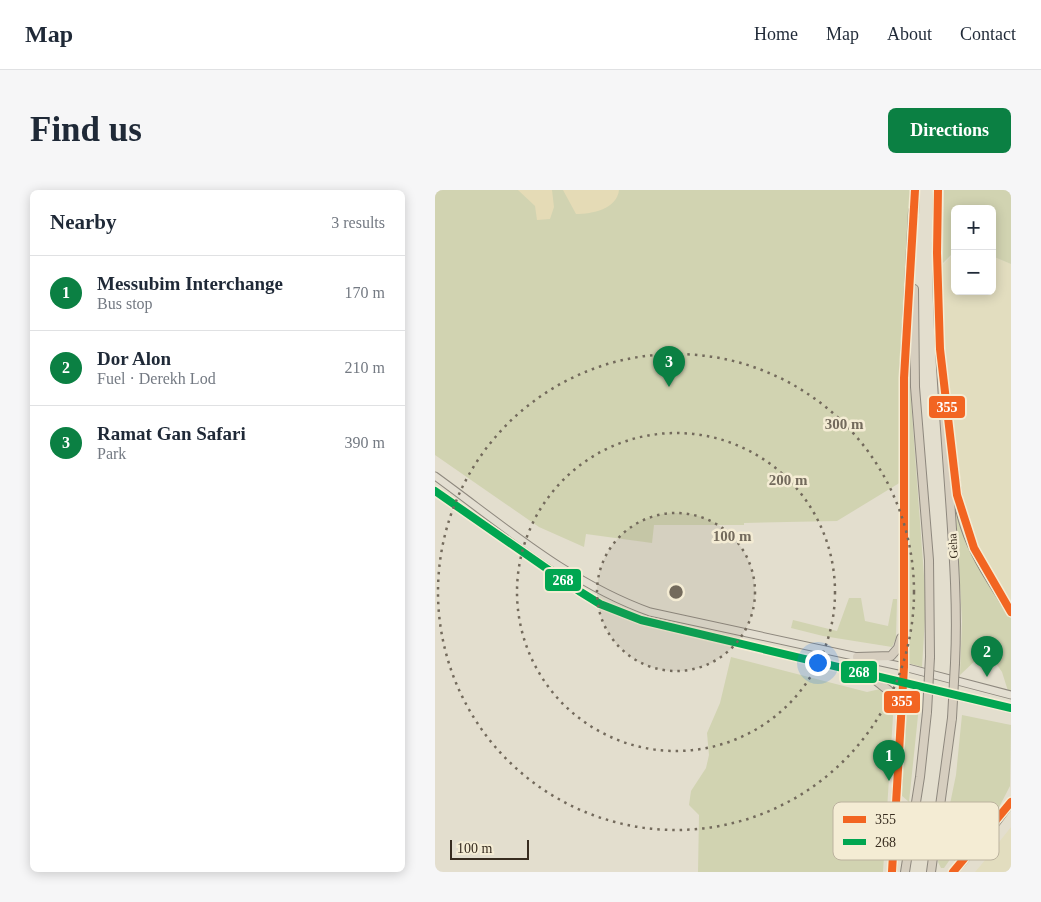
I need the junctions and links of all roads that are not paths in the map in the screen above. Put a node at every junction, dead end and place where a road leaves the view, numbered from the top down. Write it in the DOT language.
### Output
graph roads {
  1 [pos="915,190"];
  2 [pos="938,190"];
  3 [pos="913,212"];
  4 [pos="941,378"];
  5 [pos="435,476"];
  6 [pos="435,491"];
  7 [pos="904,558"];
  8 [pos="1011,612"];
  9 [pos="857,657"];
  10 [pos="903,668"];
  11 [pos="869,675"];
  12 [pos="903,683"];
  13 [pos="1011,695"];
  14 [pos="1011,708"];
  15 [pos="900,717"];
  16 [pos="896,802"];
  17 [pos="916,802"];
  18 [pos="941,802"];
  19 [pos="1011,802"];
  20 [pos="999,816"];
  21 [pos="963,860"];
  22 [pos="953,872"];
  1 -- 3 [label="highway, Geha"];
  2 -- 4 [label="highway, Geha"];
  3 -- 7 [label="highway"];
  3 -- 17 [label="highway, Geha, bridge"];
  4 -- 8 [label="highway"];
  4 -- 18 [label="highway, Geha, bridge"];
  5 -- 9 [label="main road"];
  6 -- 11 [label="main road"];
  7 -- 9 [label="highway"];
  7 -- 10 [label="highway"];
  9 -- 10 [label="main road"];
  10 -- 12 [label="highway"];
  10 -- 13 [label="main road"];
  11 -- 12 [label="main road"];
  11 -- 15 [label="highway"];
  12 -- 14 [label="main road"];
  12 -- 15 [label="highway"];
  15 -- 16 [label="highway"];
  19 -- 20 [label="highway"];
  21 -- 22 [label="highway"];
}
